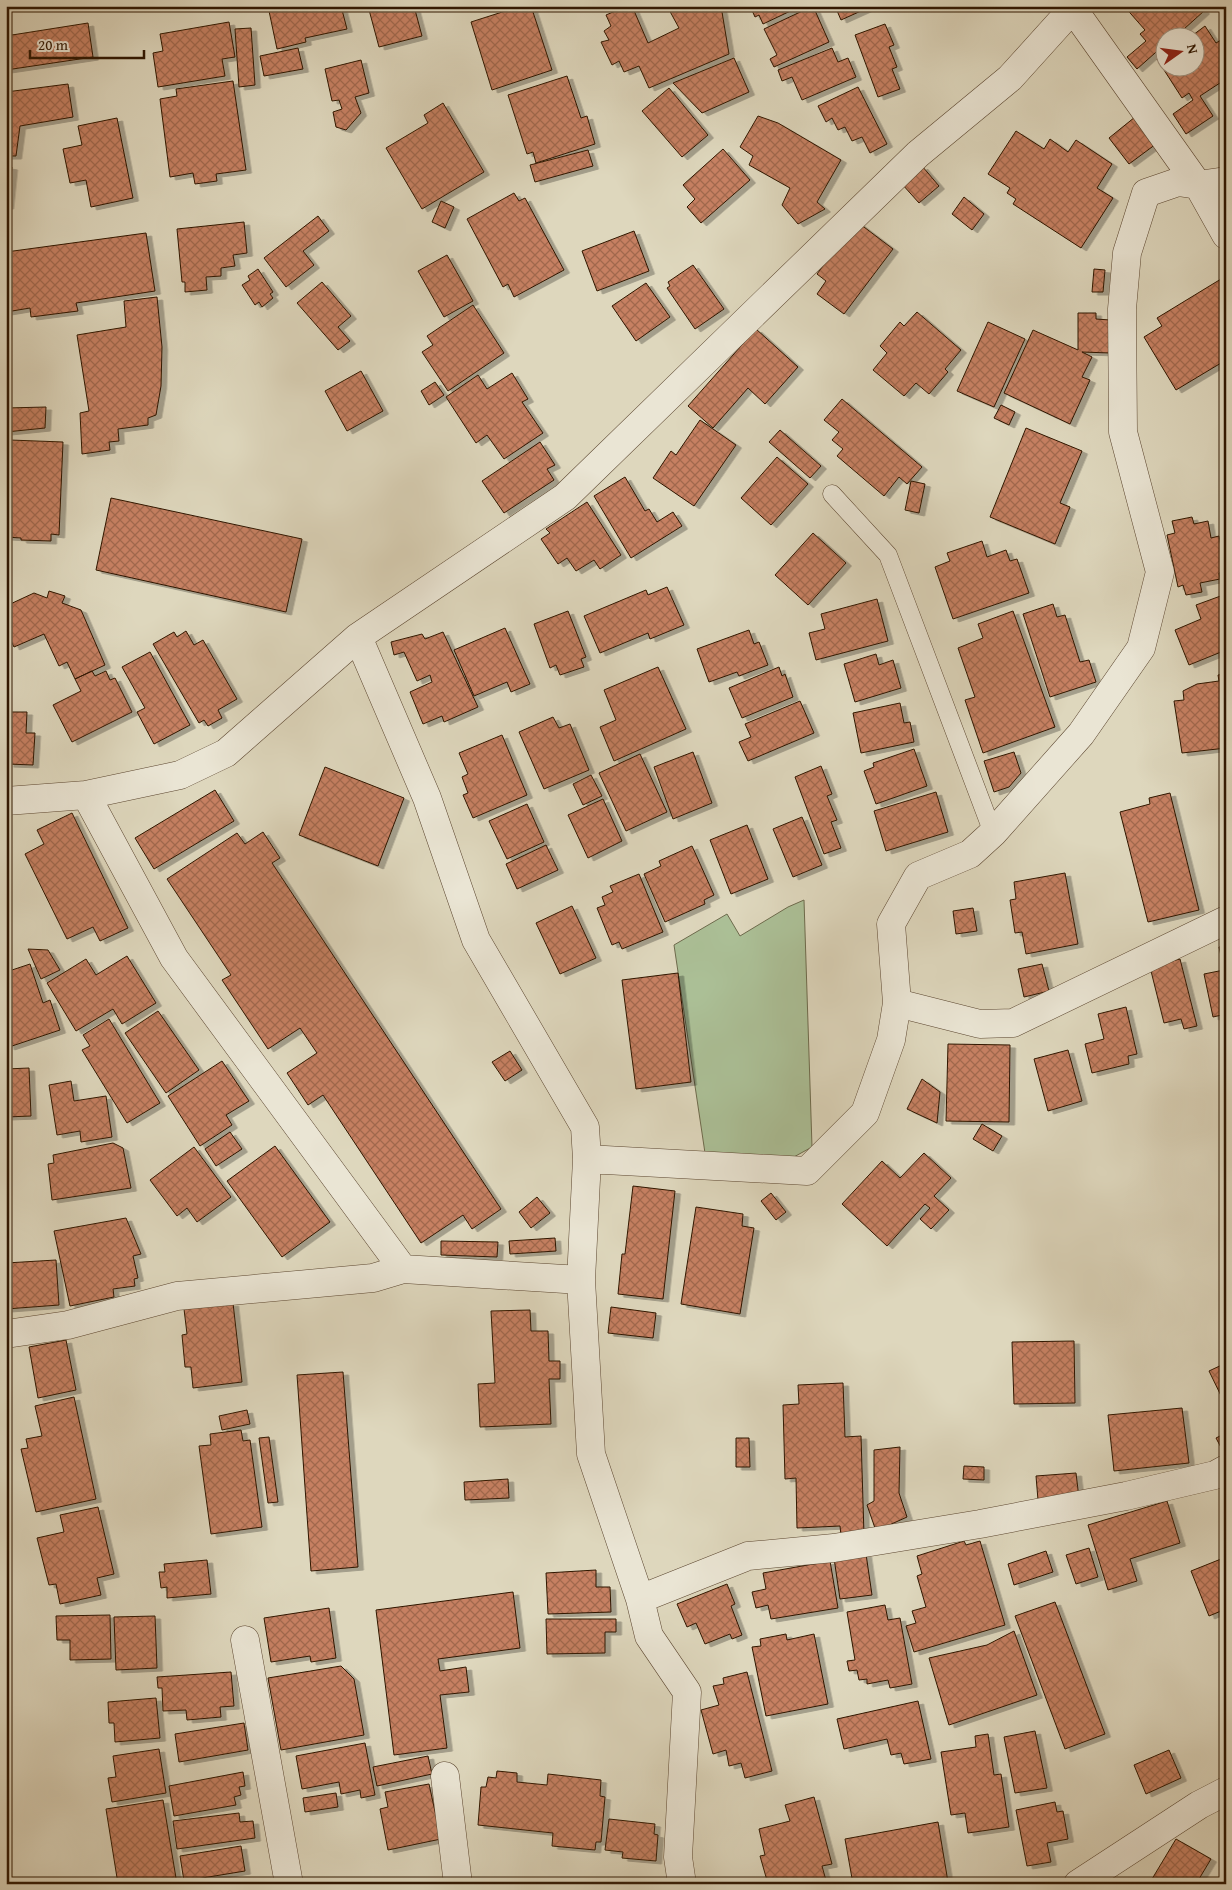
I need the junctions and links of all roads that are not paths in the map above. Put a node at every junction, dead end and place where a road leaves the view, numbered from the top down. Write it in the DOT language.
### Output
graph roads {
  1 [pos="1074,7"];
  2 [pos="1226,181"];
  3 [pos="1198,185"];
  4 [pos="1226,235"];
  5 [pos="832,494"];
  6 [pos="358,637"];
  7 [pos="86,795"];
  8 [pos="6,801"];
  9 [pos="993,833"];
  10 [pos="1226,920"];
  11 [pos="897,1003"];
  12 [pos="587,1158"];
  13 [pos="403,1269"];
  14 [pos="581,1280"];
  15 [pos="6,1334"];
  16 [pos="1226,1469"];
  17 [pos="640,1599"];
  18 [pos="245,1640"];
  19 [pos="445,1776"];
  20 [pos="1226,1791"];
  21 [pos="289,1884"];
  22 [pos="458,1884"];
  23 [pos="682,1884"];
  24 [pos="1078,1884"];
  1 -- 3 [label="street"];
  1 -- 6 [label="street"];
  2 -- 3 [label="street"];
  3 -- 4 [label="street"];
  3 -- 9 [label="street"];
  5 -- 9 [label="lane"];
  6 -- 7 [label="street"];
  6 -- 12 [label="street"];
  7 -- 8 [label="street"];
  7 -- 13 [label="street"];
  9 -- 11 [label="street"];
  10 -- 11 [label="street"];
  11 -- 12 [label="street"];
  12 -- 14 [label="street"];
  13 -- 14 [label="street"];
  13 -- 15 [label="street"];
  14 -- 17 [label="street"];
  16 -- 17 [label="street"];
  17 -- 23 [label="street"];
  18 -- 21 [label="street"];
  19 -- 22 [label="street"];
  20 -- 24 [label="street"];
}
